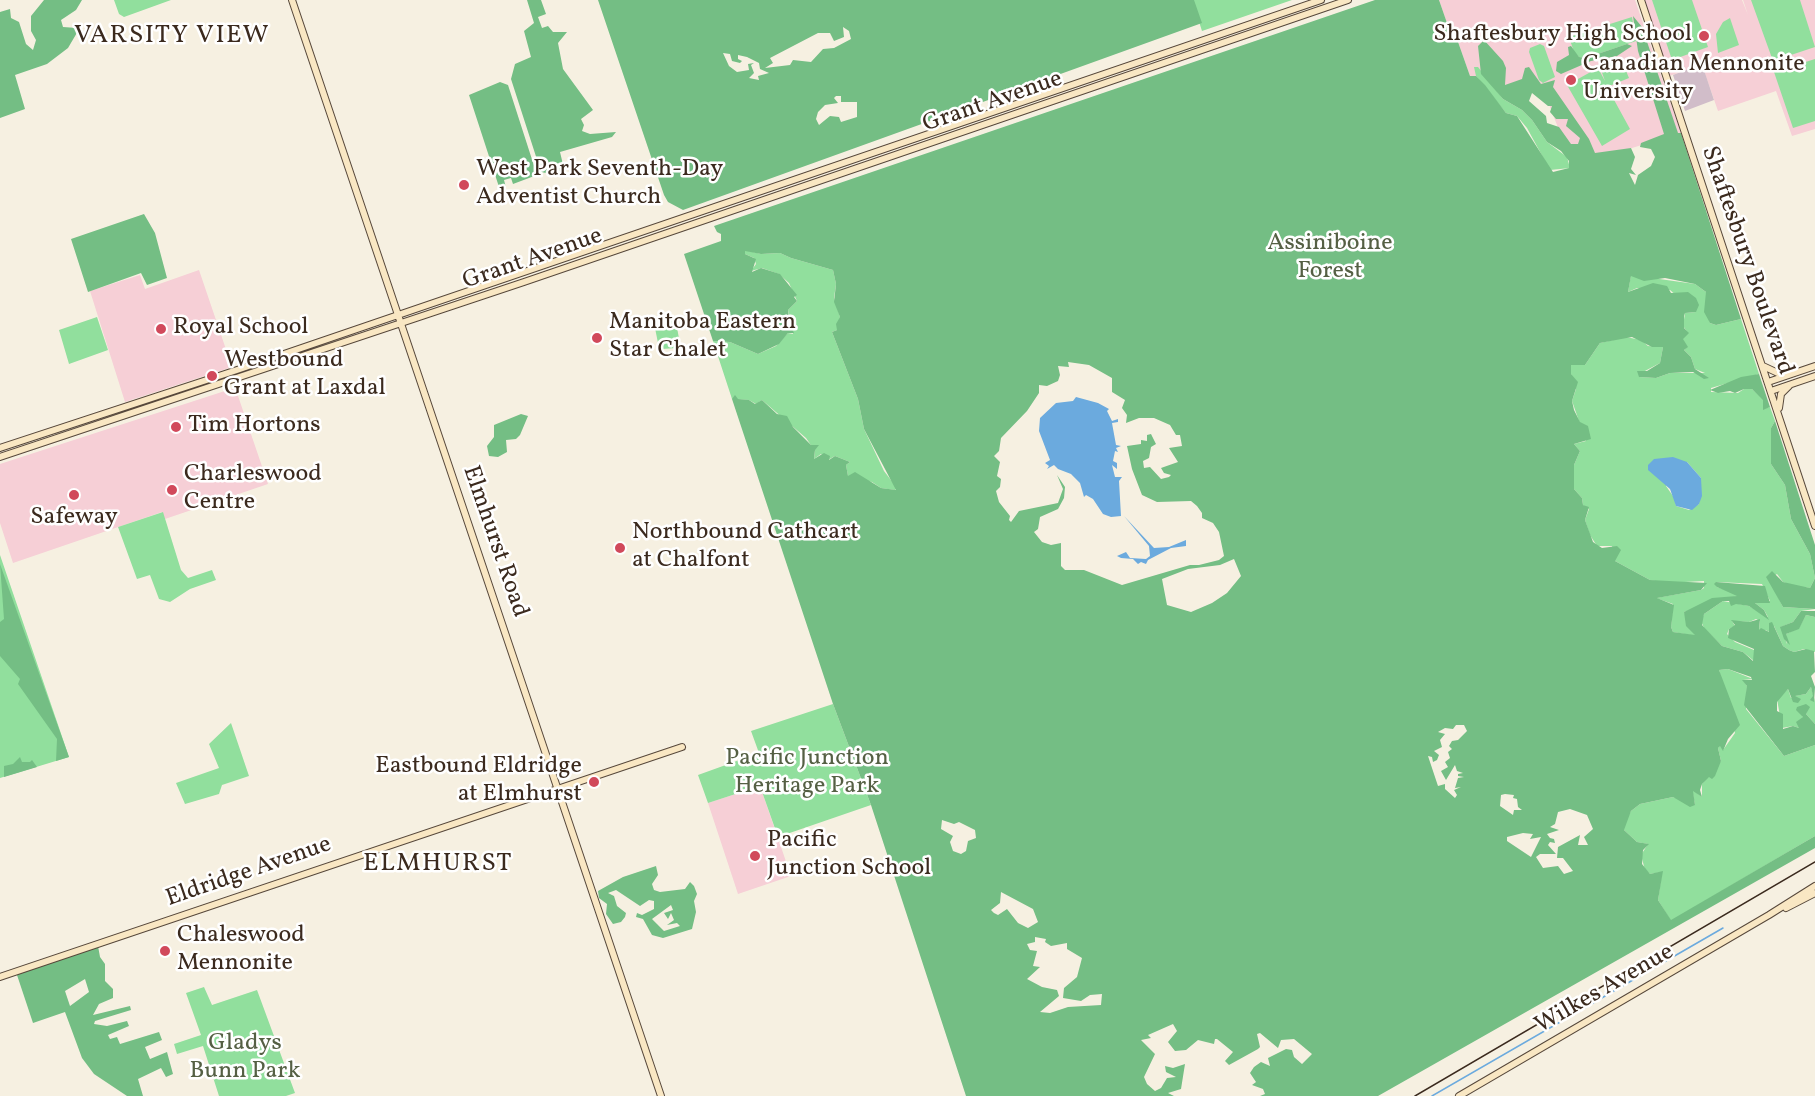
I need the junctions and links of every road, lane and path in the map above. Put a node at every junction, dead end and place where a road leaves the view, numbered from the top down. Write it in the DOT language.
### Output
graph roads {
  1 [pos="292,0"];
  2 [pos="1321,0"];
  3 [pos="1348,0"];
  4 [pos="1639,0"];
  5 [pos="399,315"];
  6 [pos="402,323"];
  7 [pos="311,345"];
  8 [pos="313,353"];
  9 [pos="1763,366"];
  10 [pos="1815,366"];
  11 [pos="1789,375"];
  12 [pos="1815,376"];
  13 [pos="1768,382"];
  14 [pos="1792,384"];
  15 [pos="1771,391"];
  16 [pos="1779,416"];
  17 [pos="0,448"];
  18 [pos="0,457"];
  19 [pos="1815,526"];
  20 [pos="682,747"];
  21 [pos="558,789"];
  22 [pos="1815,886"];
  23 [pos="1815,893"];
  24 [pos="1769,915"];
  25 [pos="0,977"];
  26 [pos="661,1096"];
  27 [pos="1459,1096"];
  1 -- 5 [label="main road, Elmhurst Road"];
  2 -- 5 [label="main road, Grant Avenue"];
  3 -- 6 [label="main road, Grant Avenue"];
  4 -- 9 [label="main road, Shaftesbury Boulevard"];
  5 -- 6 [label="main road, Elmhurst Road"];
  5 -- 7 [label="main road, Grant Avenue"];
  6 -- 8 [label="main road, Grant Avenue"];
  6 -- 21 [label="main road, Elmhurst Road"];
  7 -- 8 [label="main road"];
  7 -- 17 [label="main road, Grant Avenue"];
  8 -- 18 [label="main road, Grant Avenue"];
  9 -- 11 [label="main road"];
  9 -- 13 [label="main road, Shaftesbury Boulevard"];
  10 -- 11 [label="main road"];
  11 -- 13 [label="main road"];
  12 -- 14 [label="main road"];
  13 -- 15 [label="main road, Shaftesbury Boulevard"];
  14 -- 15 [label="main road"];
  14 -- 16 [label="main road"];
  15 -- 16 [label="main road, Shaftesbury Boulevard"];
  16 -- 19 [label="main road, Shaftesbury Boulevard"];
  20 -- 21 [label="main road, Eldridge Avenue"];
  21 -- 25 [label="main road, Eldridge Avenue"];
  21 -- 26 [label="main road, Elmhurst Road"];
  22 -- 24 [label="main road, Wilkes Avenue"];
  23 -- 24 [label="main road, Wilkes Avenue"];
  24 -- 27 [label="main road, Wilkes Avenue"];
}
